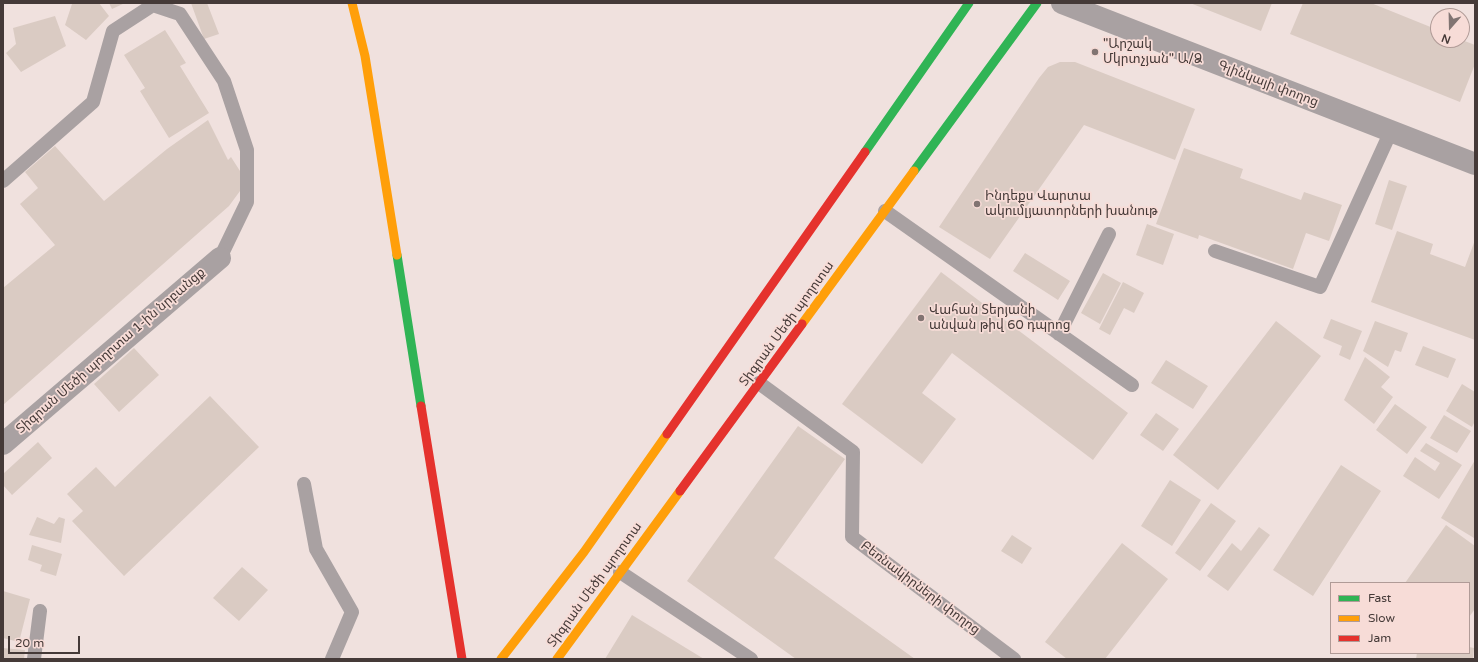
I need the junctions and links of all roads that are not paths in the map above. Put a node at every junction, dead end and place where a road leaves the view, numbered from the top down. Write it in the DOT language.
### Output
graph roads {
  1 [pos="352,3"];
  2 [pos="969,3"];
  3 [pos="1037,3"];
  4 [pos="1062,3"];
  5 [pos="1391,131"];
  6 [pos="1475,164"];
  7 [pos="3,181"];
  8 [pos="885,212"];
  9 [pos="1109,234"];
  10 [pos="1215,251"];
  11 [pos="220,258"];
  12 [pos="1059,334"];
  13 [pos="759,383"];
  14 [pos="1132,385"];
  15 [pos="3,444"];
  16 [pos="304,484"];
  17 [pos="620,572"];
  18 [pos="40,611"];
  19 [pos="34,659"];
  20 [pos="332,659"];
  21 [pos="462,659"];
  22 [pos="501,659"];
  23 [pos="557,659"];
  24 [pos="751,659"];
  25 [pos="1014,659"];
  1 -- 21 [label="main road"];
  2 -- 22 [label="main road"];
  3 -- 8 [label="main road, Տիգրան Մեծի պողոտա"];
  4 -- 5 [label="street, Գլինկայի փողոց"];
  5 -- 6 [label="street, Գլինկայի փողոց"];
  5 -- 10 [label="lane"];
  7 -- 11 [label="lane"];
  8 -- 12 [label="lane"];
  8 -- 13 [label="main road, Տիգրան Մեծի պողոտա"];
  9 -- 12 [label="lane"];
  11 -- 15 [label="street, Տիգրան Մեծի պողոտա 1-ին նրբանցք"];
  12 -- 14 [label="lane"];
  13 -- 17 [label="main road, Տիգրան Մեծի պողոտա"];
  13 -- 25 [label="lane, Բեռնակիրների փողոց"];
  16 -- 20 [label="lane"];
  17 -- 23 [label="main road, Տիգրան Մեծի պողոտա"];
  17 -- 24 [label="lane"];
  18 -- 19 [label="lane"];
}
